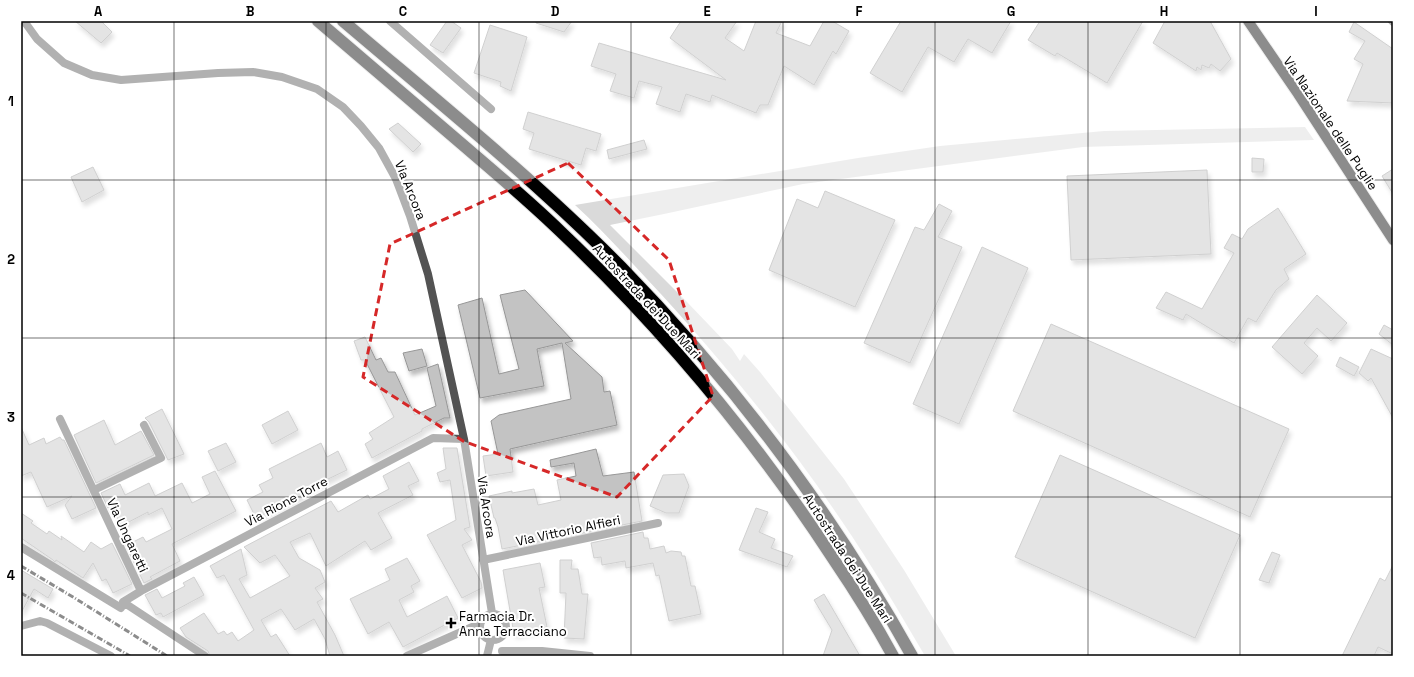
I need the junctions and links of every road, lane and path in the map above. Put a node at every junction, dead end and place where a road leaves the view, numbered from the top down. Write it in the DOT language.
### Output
graph roads {
  1 [pos="24,21"];
  2 [pos="318,21"];
  3 [pos="343,21"];
  4 [pos="390,21"];
  5 [pos="1248,21"];
  6 [pos="1253,21"];
  7 [pos="1256,34"];
  8 [pos="491,109"];
  9 [pos="1393,240"];
  10 [pos="60,420"];
  11 [pos="144,425"];
  12 [pos="464,439"];
  13 [pos="94,490"];
  14 [pos="658,523"];
  15 [pos="21,547"];
  16 [pos="483,560"];
  17 [pos="140,590"];
  18 [pos="123,602"];
  19 [pos="492,613"];
  20 [pos="479,624"];
  21 [pos="21,626"];
  22 [pos="495,639"];
  23 [pos="503,654"];
  24 [pos="111,656"];
  25 [pos="205,656"];
  26 [pos="407,656"];
  27 [pos="487,656"];
  28 [pos="590,656"];
  29 [pos="893,656"];
  30 [pos="912,656"];
  1 -- 12 [label="street, Via Arcora"];
  2 -- 29 [label="highway, Autostrada dei Due Mari"];
  3 -- 30 [label="highway, Autostrada dei Due Mari"];
  4 -- 8 [label="street"];
  5 -- 7 [label="main road, Via Nazionale delle Puglie"];
  6 -- 7 [label="street"];
  7 -- 9 [label="main road, Via Nazionale delle Puglie"];
  10 -- 13 [label="street, Via Ungaretti"];
  11 -- 13 [label="street, Via Ungaretti"];
  12 -- 16 [label="street, Via Arcora"];
  12 -- 17 [label="street, Via Rione Torre"];
  13 -- 17 [label="street, Via Ungaretti"];
  14 -- 16 [label="street, Via Vittorio Alfieri"];
  15 -- 18 [label="street"];
  16 -- 19 [label="street, Via Arcora"];
  17 -- 18 [label="street, Via Rione Torre"];
  18 -- 25 [label="street"];
  19 -- 20 [label="street"];
  19 -- 22 [label="street"];
  20 -- 22 [label="street"];
  20 -- 26 [label="street"];
  21 -- 24 [label="street"];
  22 -- 23 [label="street"];
  22 -- 27 [label="street"];
  23 -- 28 [label="street"];
}
